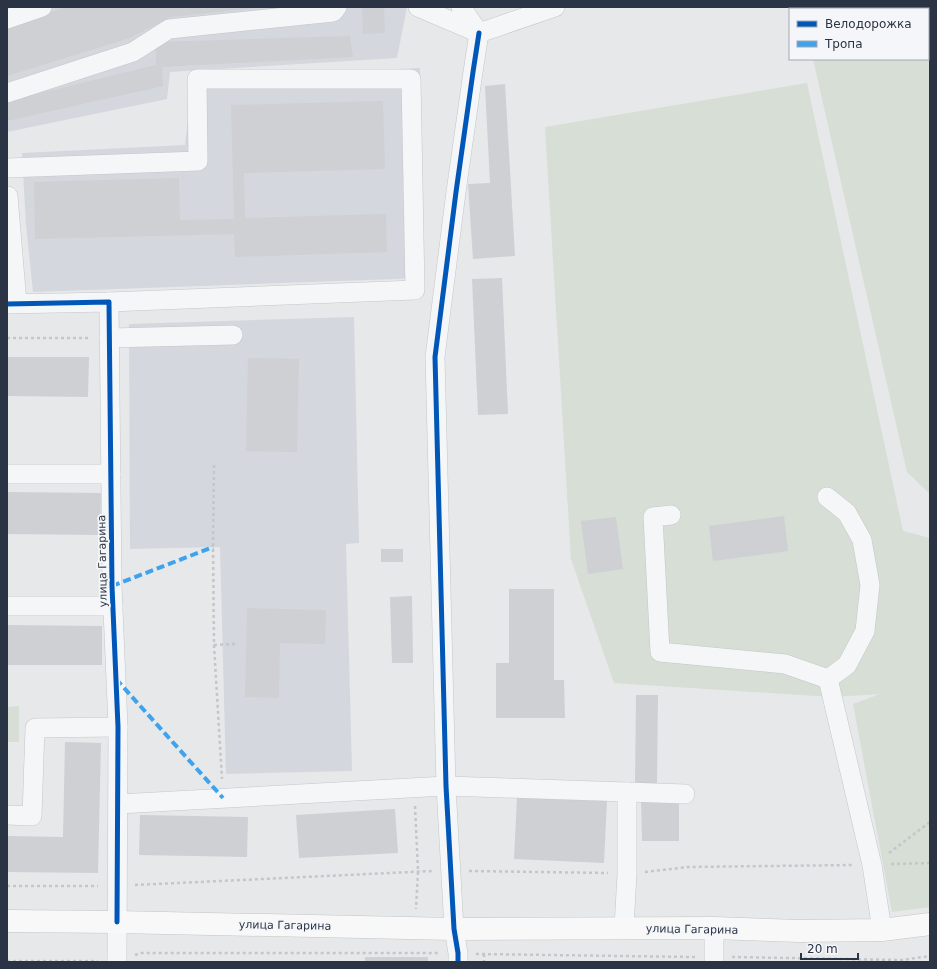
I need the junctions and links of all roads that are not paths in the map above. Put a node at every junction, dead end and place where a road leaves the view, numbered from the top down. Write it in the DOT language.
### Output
graph roads {
  1 [pos="42,7"];
  2 [pos="337,7"];
  3 [pos="418,7"];
  4 [pos="461,7"];
  5 [pos="555,7"];
  6 [pos="7,19"];
  7 [pos="479,33"];
  8 [pos="7,93"];
  9 [pos="7,168"];
  10 [pos="7,177"];
  11 [pos="8,196"];
  12 [pos="109,302"];
  13 [pos="12,304"];
  14 [pos="233,335"];
  15 [pos="109,338"];
  16 [pos="7,474"];
  17 [pos="111,474"];
  18 [pos="828,497"];
  19 [pos="671,515"];
  20 [pos="7,606"];
  21 [pos="113,606"];
  22 [pos="828,679"];
  23 [pos="118,727"];
  24 [pos="446,786"];
  25 [pos="627,792"];
  26 [pos="685,794"];
  27 [pos="118,804"];
  28 [pos="7,815"];
  29 [pos="7,921"];
  30 [pos="117,922"];
  31 [pos="930,924"];
  32 [pos="454,928"];
  33 [pos="624,928"];
  34 [pos="714,928"];
  35 [pos="882,930"];
  36 [pos="458,958"];
  37 [pos="714,959"];
  38 [pos="117,962"];
  1 -- 6 [label="street"];
  2 -- 8 [label="street"];
  3 -- 7 [label="street"];
  4 -- 7 [label="street"];
  5 -- 7 [label="street"];
  7 -- 24 [label="street"];
  9 -- 12 [label="street"];
  10 -- 11 [label="street"];
  11 -- 13 [label="street"];
  12 -- 13 [label="street"];
  12 -- 15 [label="street, улица Гагарина"];
  14 -- 15 [label="street"];
  15 -- 17 [label="street, улица Гагарина"];
  16 -- 17 [label="street"];
  17 -- 21 [label="street, улица Гагарина"];
  18 -- 22 [label="street"];
  19 -- 22 [label="street"];
  20 -- 21 [label="street"];
  21 -- 23 [label="street, улица Гагарина"];
  22 -- 35 [label="street"];
  23 -- 27 [label="street, улица Гагарина"];
  23 -- 28 [label="street"];
  24 -- 25 [label="street"];
  24 -- 27 [label="street"];
  24 -- 32 [label="street"];
  25 -- 26 [label="street"];
  25 -- 33 [label="street"];
  27 -- 30 [label="street, улица Гагарина"];
  29 -- 30 [label="main road, улица Гагарина"];
  30 -- 32 [label="main road, улица Гагарина"];
  30 -- 38 [label="street"];
  31 -- 35 [label="main road, улица Гагарина"];
  32 -- 33 [label="main road, улица Гагарина"];
  32 -- 36 [label="street"];
  33 -- 34 [label="main road, улица Гагарина"];
  34 -- 35 [label="main road, улица Гагарина"];
  34 -- 37 [label="street"];
}
